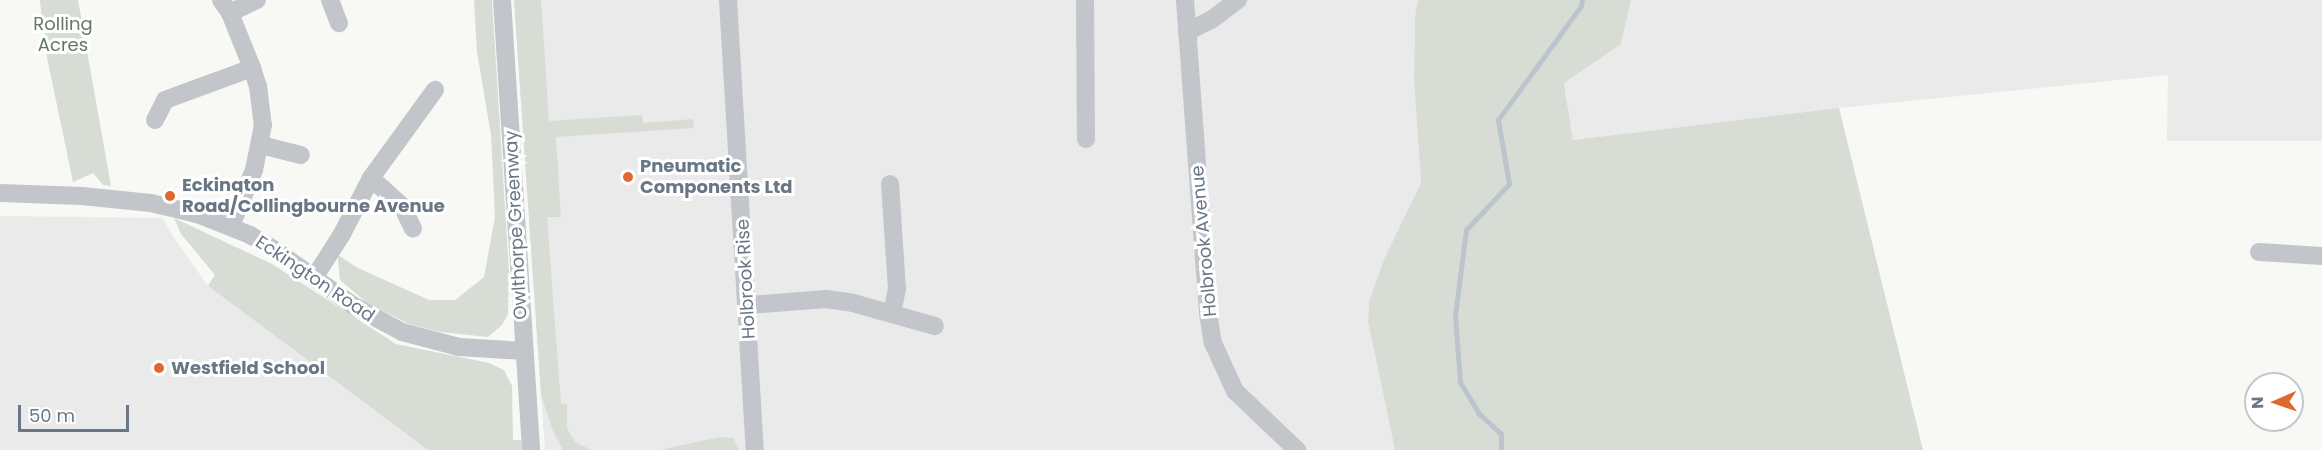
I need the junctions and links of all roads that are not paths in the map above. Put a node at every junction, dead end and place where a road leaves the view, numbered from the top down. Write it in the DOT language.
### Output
graph roads {
  1 [pos="257,0"];
  2 [pos="330,0"];
  3 [pos="502,0"];
  4 [pos="728,0"];
  5 [pos="1085,0"];
  6 [pos="1185,0"];
  7 [pos="1238,0"];
  8 [pos="225,6"];
  9 [pos="339,23"];
  10 [pos="1187,32"];
  11 [pos="252,68"];
  12 [pos="435,90"];
  13 [pos="155,120"];
  14 [pos="1086,139"];
  15 [pos="261,145"];
  16 [pos="301,155"];
  17 [pos="371,178"];
  18 [pos="890,183"];
  19 [pos="0,193"];
  20 [pos="231,226"];
  21 [pos="412,229"];
  22 [pos="2259,252"];
  23 [pos="2322,256"];
  24 [pos="314,278"];
  25 [pos="748,305"];
  26 [pos="892,313"];
  27 [pos="935,326"];
  28 [pos="524,351"];
  29 [pos="531,450"];
  30 [pos="755,450"];
  31 [pos="1297,450"];
  1 -- 8 [label="street"];
  2 -- 9 [label="street"];
  3 -- 28 [label="street, Owlthorpe Greenway"];
  4 -- 25 [label="street, Holbrook Rise"];
  5 -- 14 [label="street"];
  6 -- 10 [label="street, Holbrook Avenue"];
  7 -- 10 [label="street"];
  8 -- 11 [label="street"];
  10 -- 31 [label="street, Holbrook Avenue"];
  11 -- 13 [label="street"];
  11 -- 15 [label="street"];
  12 -- 17 [label="street"];
  15 -- 16 [label="street"];
  15 -- 20 [label="street"];
  17 -- 21 [label="street"];
  17 -- 24 [label="street"];
  18 -- 26 [label="street"];
  19 -- 20 [label="street, Eckington Road"];
  20 -- 24 [label="street, Eckington Road"];
  22 -- 23 [label="street"];
  24 -- 28 [label="street, Eckington Road"];
  25 -- 26 [label="street"];
  25 -- 30 [label="street, Holbrook Rise"];
  26 -- 27 [label="street"];
  28 -- 29 [label="street, Owlthorpe Greenway"];
}
